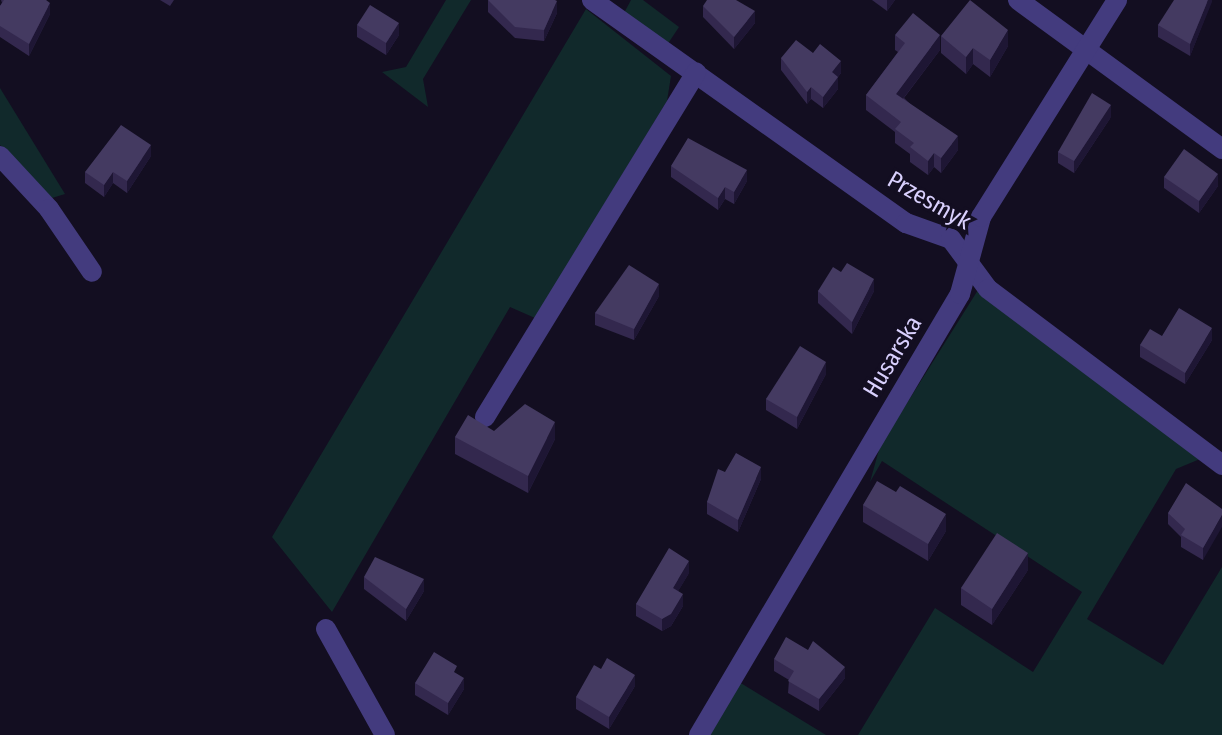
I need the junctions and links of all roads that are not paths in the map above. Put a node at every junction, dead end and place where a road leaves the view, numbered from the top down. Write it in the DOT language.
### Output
graph roads {
  1 [pos="592,0"];
  2 [pos="1018,0"];
  3 [pos="1117,0"];
  4 [pos="1088,49"];
  5 [pos="696,73"];
  6 [pos="1222,149"];
  7 [pos="0,156"];
  8 [pos="972,257"];
  9 [pos="92,272"];
  10 [pos="485,417"];
  11 [pos="1222,465"];
  12 [pos="326,629"];
  13 [pos="385,735"];
  14 [pos="699,735"];
  1 -- 5 [label="street, Przesmyk"];
  2 -- 4 [label="street"];
  3 -- 4 [label="street, Husarska"];
  4 -- 6 [label="street"];
  4 -- 8 [label="street, Husarska"];
  5 -- 8 [label="street, Przesmyk"];
  5 -- 10 [label="street"];
  7 -- 9 [label="street"];
  8 -- 11 [label="street, Przesmyk"];
  8 -- 14 [label="street, Husarska"];
  12 -- 13 [label="street"];
}
